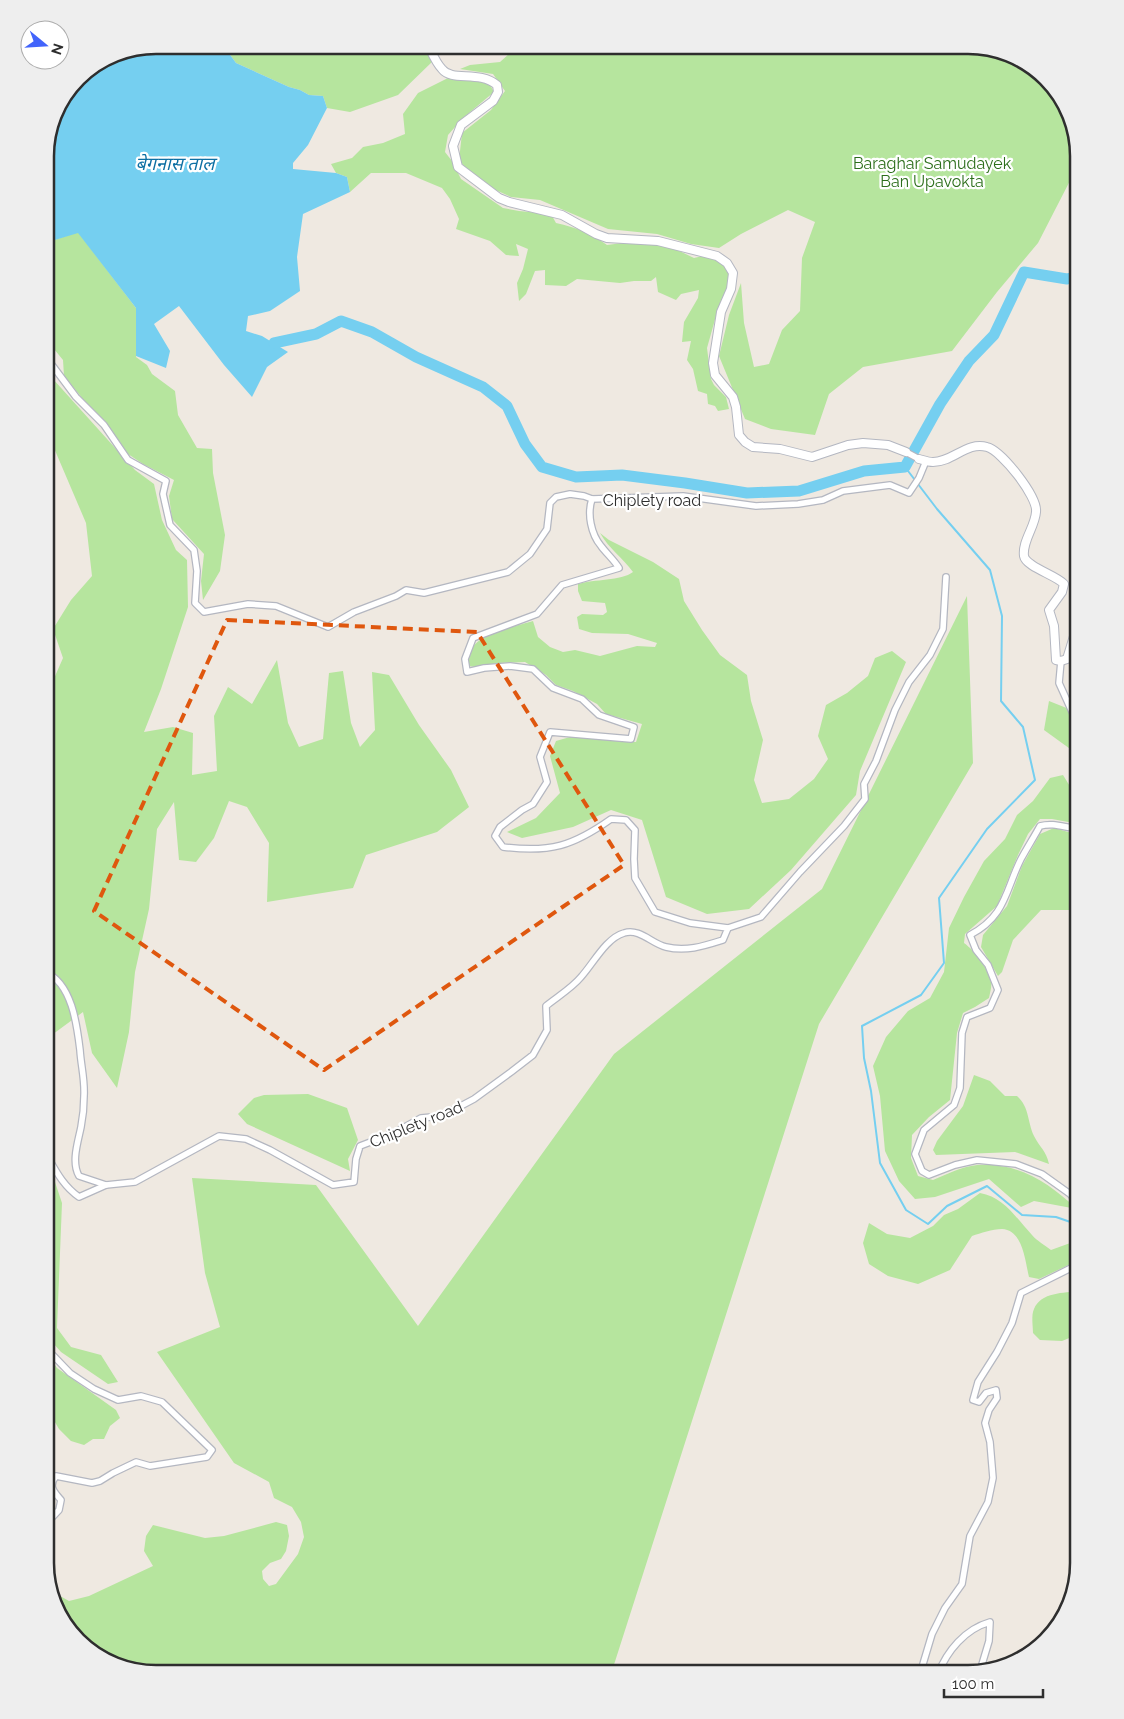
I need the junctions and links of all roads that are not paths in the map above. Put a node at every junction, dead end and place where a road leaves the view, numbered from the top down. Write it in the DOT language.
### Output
graph roads {
  1 [pos="433,54"];
  2 [pos="54,368"];
  3 [pos="906,452"];
  4 [pos="922,460"];
  5 [pos="592,499"];
  6 [pos="946,577"];
  7 [pos="1070,652"];
  8 [pos="1061,662"];
  9 [pos="1070,707"];
  10 [pos="1070,828"];
  11 [pos="728,928"];
  12 [pos="54,978"];
  13 [pos="54,1167"];
  14 [pos="106,1185"];
  15 [pos="1070,1194"];
  16 [pos="1070,1269"];
  17 [pos="54,1356"];
  18 [pos="54,1479"];
  19 [pos="54,1491"];
  20 [pos="54,1515"];
  21 [pos="982,1664"];
  22 [pos="923,1665"];
  23 [pos="941,1665"];
  1 -- 3 [label="main road"];
  2 -- 5 [label="street"];
  3 -- 4 [label="street"];
  4 -- 5 [label="street, Chiplety road"];
  4 -- 8 [label="main road"];
  5 -- 11 [label="street, Chiplety road"];
  6 -- 11 [label="street"];
  7 -- 8 [label="main road"];
  8 -- 9 [label="street"];
  10 -- 15 [label="street"];
  11 -- 14 [label="street, Chiplety road"];
  12 -- 14 [label="street"];
  13 -- 14 [label="street, Chiplety road"];
  16 -- 22 [label="street"];
  17 -- 18 [label="street"];
  19 -- 20 [label="street"];
  21 -- 23 [label="street"];
}
